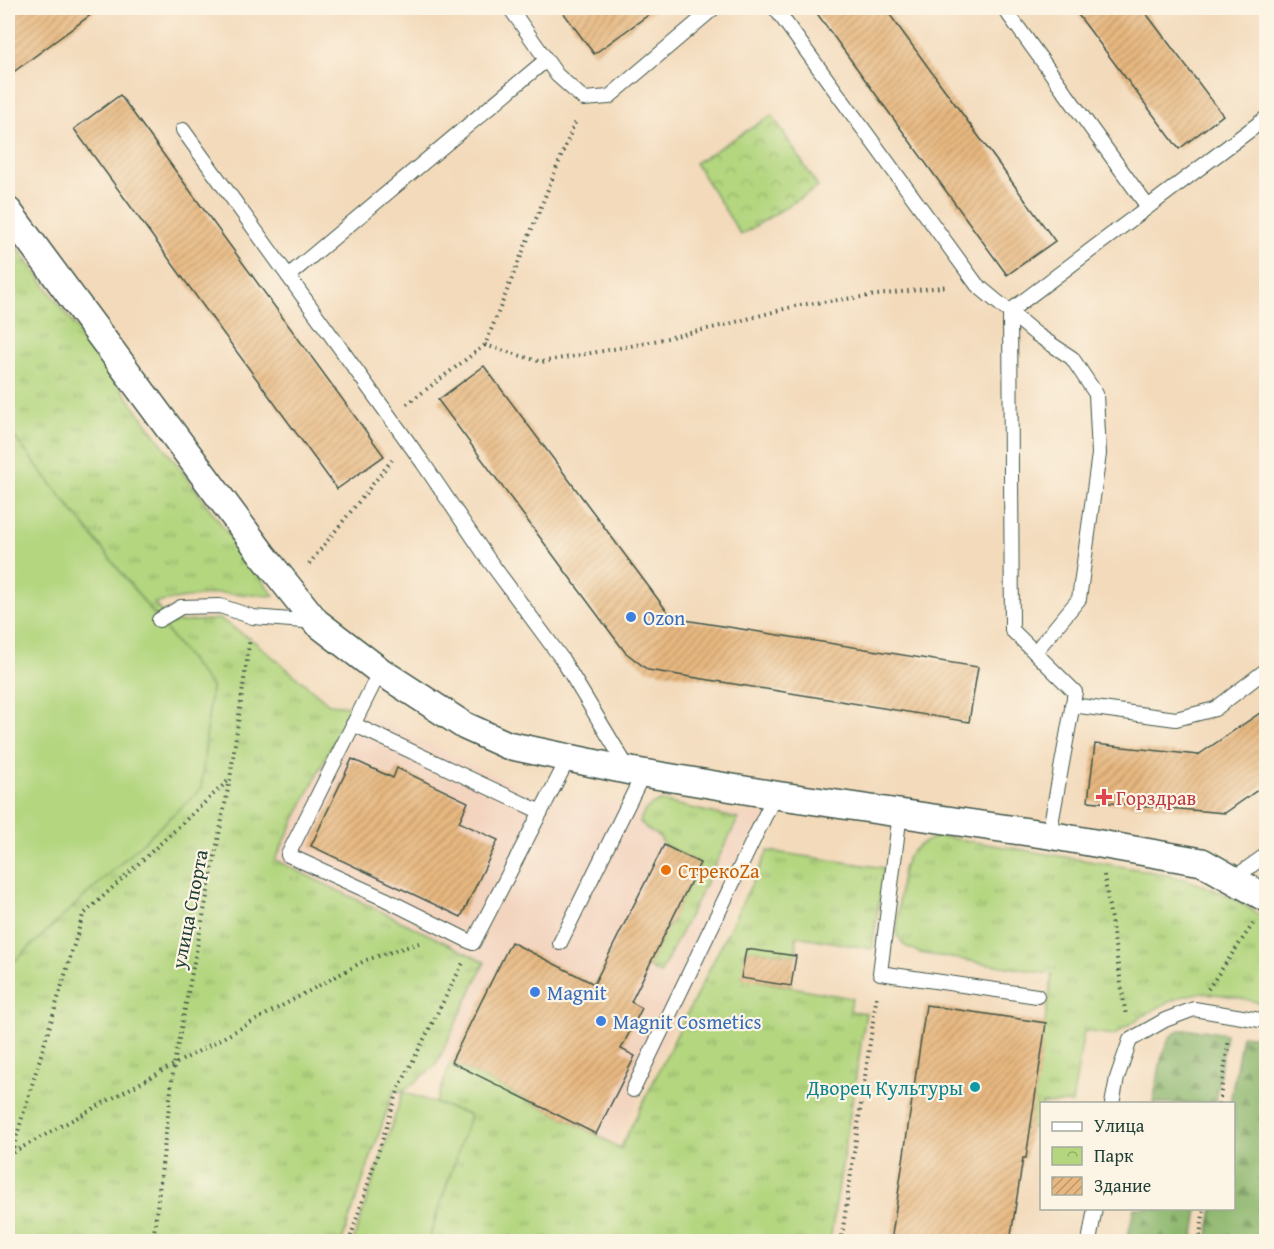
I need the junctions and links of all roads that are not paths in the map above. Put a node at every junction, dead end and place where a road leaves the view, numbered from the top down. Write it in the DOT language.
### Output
graph roads {
  1 [pos="510,8"];
  2 [pos="714,8"];
  3 [pos="775,8"];
  4 [pos="1004,8"];
  5 [pos="546,60"];
  6 [pos="1266,118"];
  7 [pos="183,130"];
  8 [pos="1148,207"];
  9 [pos="8,211"];
  10 [pos="288,276"];
  11 [pos="1010,311"];
  12 [pos="159,620"];
  13 [pos="316,622"];
  14 [pos="1035,652"];
  15 [pos="1266,670"];
  16 [pos="380,671"];
  17 [pos="1072,705"];
  18 [pos="353,724"];
  19 [pos="568,759"];
  20 [pos="637,773"];
  21 [pos="775,795"];
  22 [pos="541,812"];
  23 [pos="900,813"];
  24 [pos="1049,834"];
  25 [pos="1266,855"];
  26 [pos="1234,878"];
  27 [pos="1266,898"];
  28 [pos="560,943"];
  29 [pos="1037,996"];
  30 [pos="1266,1021"];
  31 [pos="633,1090"];
  32 [pos="1112,1102"];
  33 [pos="1095,1210"];
  34 [pos="1089,1242"];
  1 -- 5 [label="lane"];
  2 -- 5 [label="lane"];
  3 -- 11 [label="lane"];
  4 -- 8 [label="lane"];
  5 -- 10 [label="lane"];
  6 -- 8 [label="lane"];
  7 -- 10 [label="lane"];
  8 -- 11 [label="lane"];
  9 -- 13 [label="street"];
  10 -- 20 [label="lane"];
  11 -- 14 [label="lane"];
  11 -- 14 [label="lane"];
  12 -- 13 [label="lane"];
  13 -- 16 [label="street"];
  14 -- 17 [label="lane"];
  15 -- 17 [label="lane"];
  16 -- 18 [label="lane"];
  16 -- 19 [label="street"];
  17 -- 24 [label="lane"];
  18 -- 22 [label="lane"];
  18 -- 22 [label="lane"];
  19 -- 20 [label="street"];
  19 -- 22 [label="lane"];
  20 -- 21 [label="street"];
  20 -- 28 [label="lane"];
  21 -- 23 [label="street"];
  21 -- 31 [label="lane"];
  23 -- 24 [label="street"];
  23 -- 29 [label="lane"];
  24 -- 26 [label="street"];
  25 -- 26 [label="lane"];
  26 -- 27 [label="street"];
  30 -- 32 [label="lane"];
  33 -- 34 [label="lane"];
}
